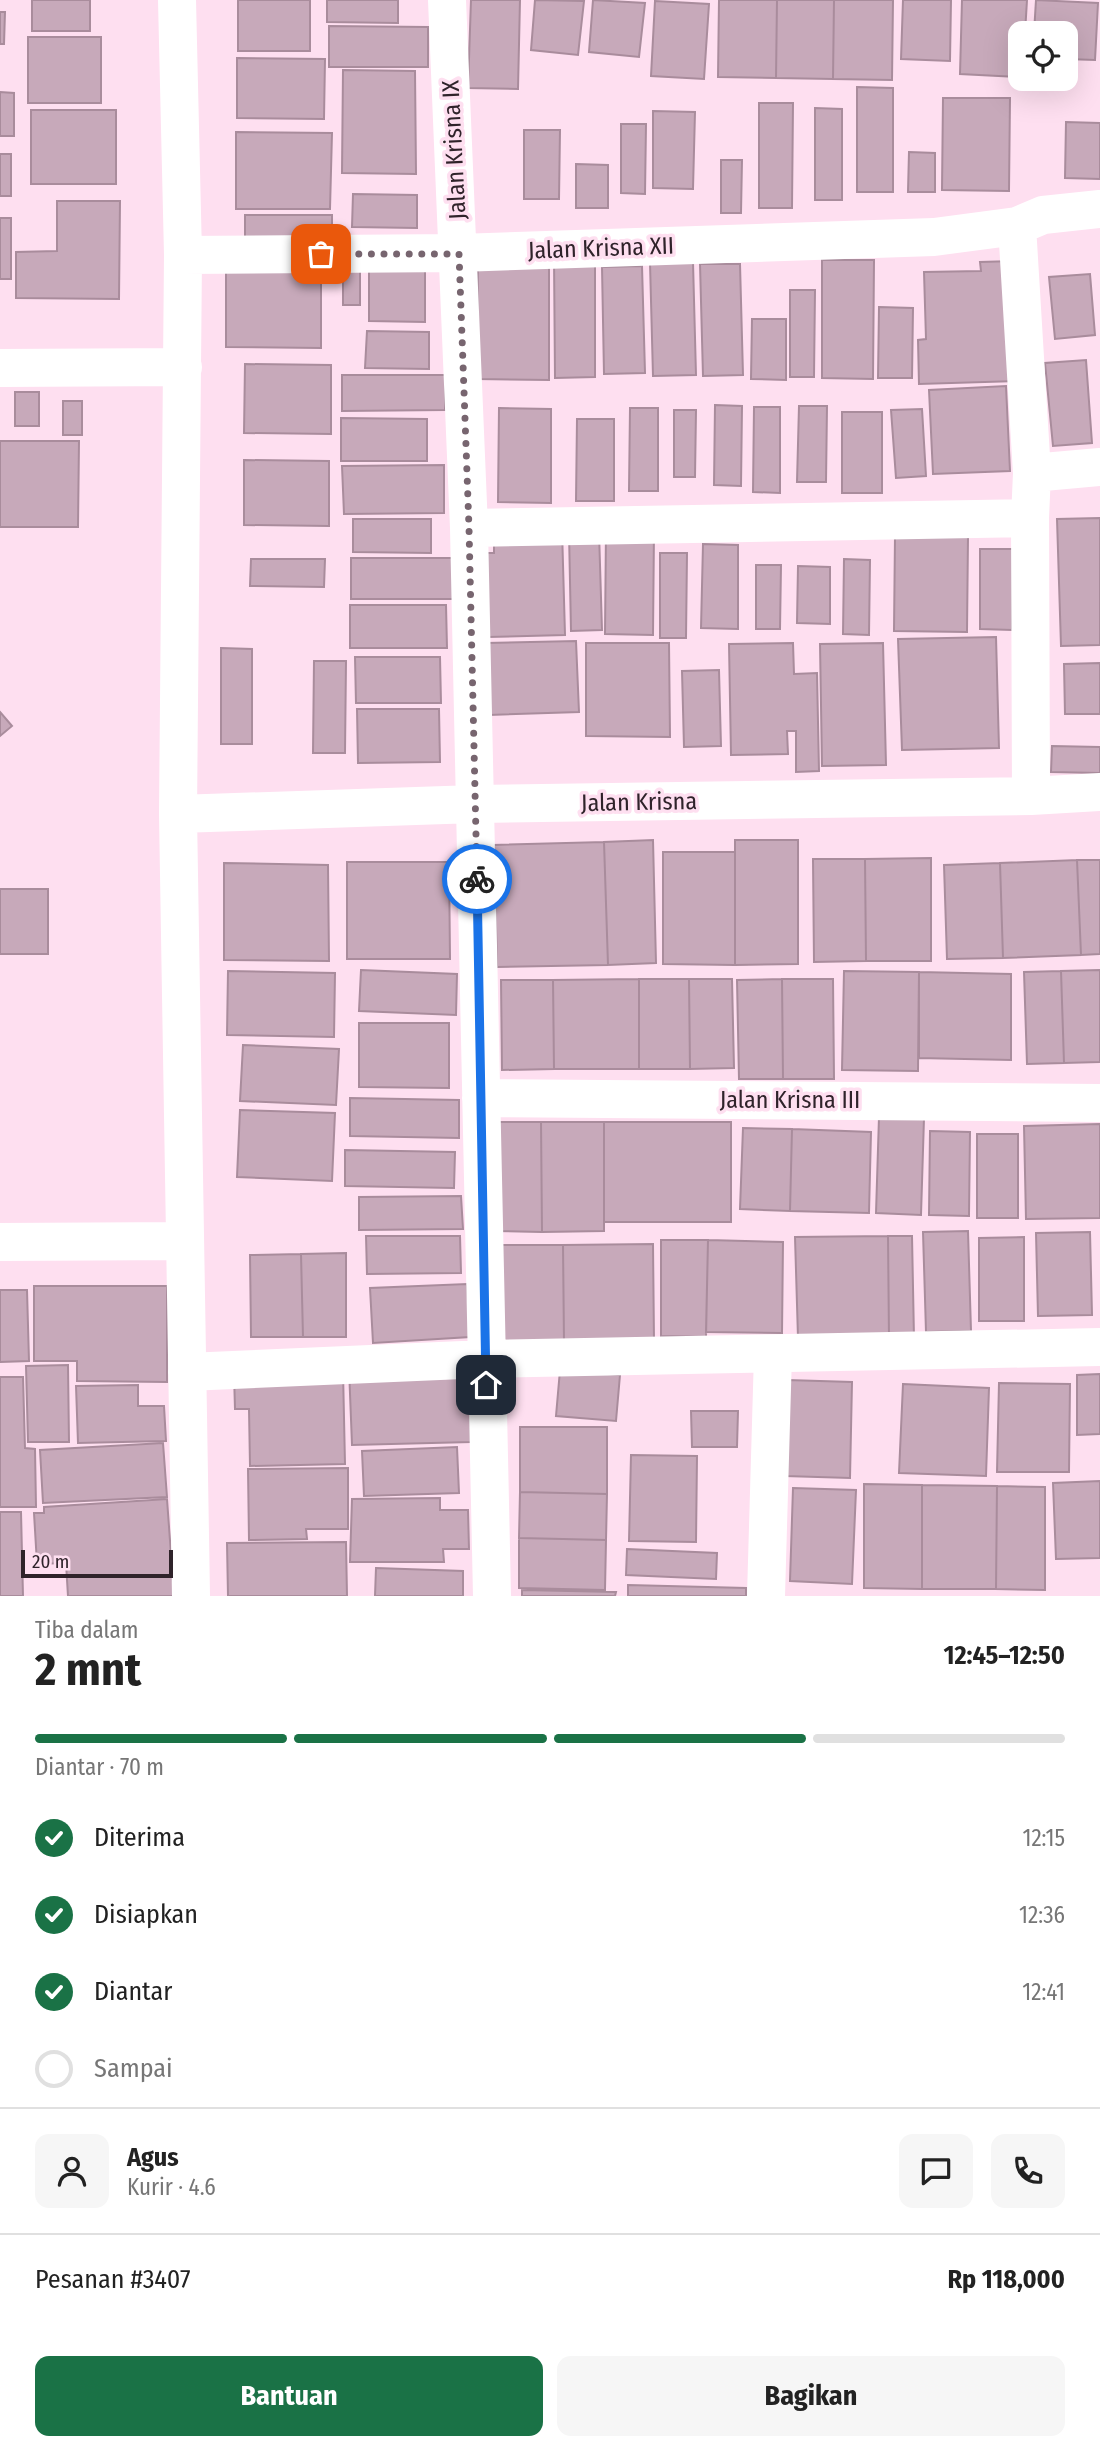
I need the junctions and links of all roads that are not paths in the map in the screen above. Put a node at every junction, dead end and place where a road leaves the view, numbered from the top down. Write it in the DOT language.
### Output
graph roads {
  1 [pos="177,0"];
  2 [pos="447,0"];
  3 [pos="1100,209"];
  4 [pos="1017,226"];
  5 [pos="459,254"];
  6 [pos="183,256"];
  7 [pos="184,367"];
  8 [pos="0,368"];
  9 [pos="1100,467"];
  10 [pos="1032,473"];
  11 [pos="1030,518"];
  12 [pos="469,528"];
  13 [pos="1100,792"];
  14 [pos="1031,796"];
  15 [pos="475,804"];
  16 [pos="178,814"];
  17 [pos="481,1098"];
  18 [pos="1100,1103"];
  19 [pos="184,1241"];
  20 [pos="0,1242"];
  21 [pos="1100,1348"];
  22 [pos="773,1354"];
  23 [pos="485,1359"];
  24 [pos="187,1372"];
  25 [pos="191,1596"];
  26 [pos="492,1596"];
  27 [pos="766,1596"];
  1 -- 6 [label="street"];
  2 -- 5 [label="street, Jalan Krisna IX"];
  3 -- 4 [label="street, Jalan Krisna XII"];
  4 -- 5 [label="street, Jalan Krisna XII"];
  4 -- 10 [label="street"];
  5 -- 6 [label="street, Jalan Krisna XII"];
  5 -- 12 [label="street, Jalan Krisna IX"];
  6 -- 7 [label="street"];
  7 -- 8 [label="street"];
  7 -- 16 [label="street"];
  9 -- 10 [label="street"];
  10 -- 11 [label="street"];
  11 -- 12 [label="street"];
  11 -- 14 [label="street"];
  12 -- 15 [label="street, Jalan Krisna IX"];
  13 -- 14 [label="street, Jalan Krisna"];
  14 -- 15 [label="street, Jalan Krisna"];
  15 -- 16 [label="street, Jalan Krisna"];
  15 -- 17 [label="street, Jalan Krisna IX"];
  16 -- 19 [label="street"];
  17 -- 18 [label="street, Jalan Krisna III"];
  17 -- 23 [label="street, Jalan Krisna IX"];
  19 -- 20 [label="street"];
  19 -- 24 [label="street"];
  21 -- 22 [label="street"];
  22 -- 23 [label="street"];
  22 -- 27 [label="street"];
  23 -- 24 [label="street"];
  23 -- 26 [label="street, Jalan Krisna IX"];
  24 -- 25 [label="street"];
}
